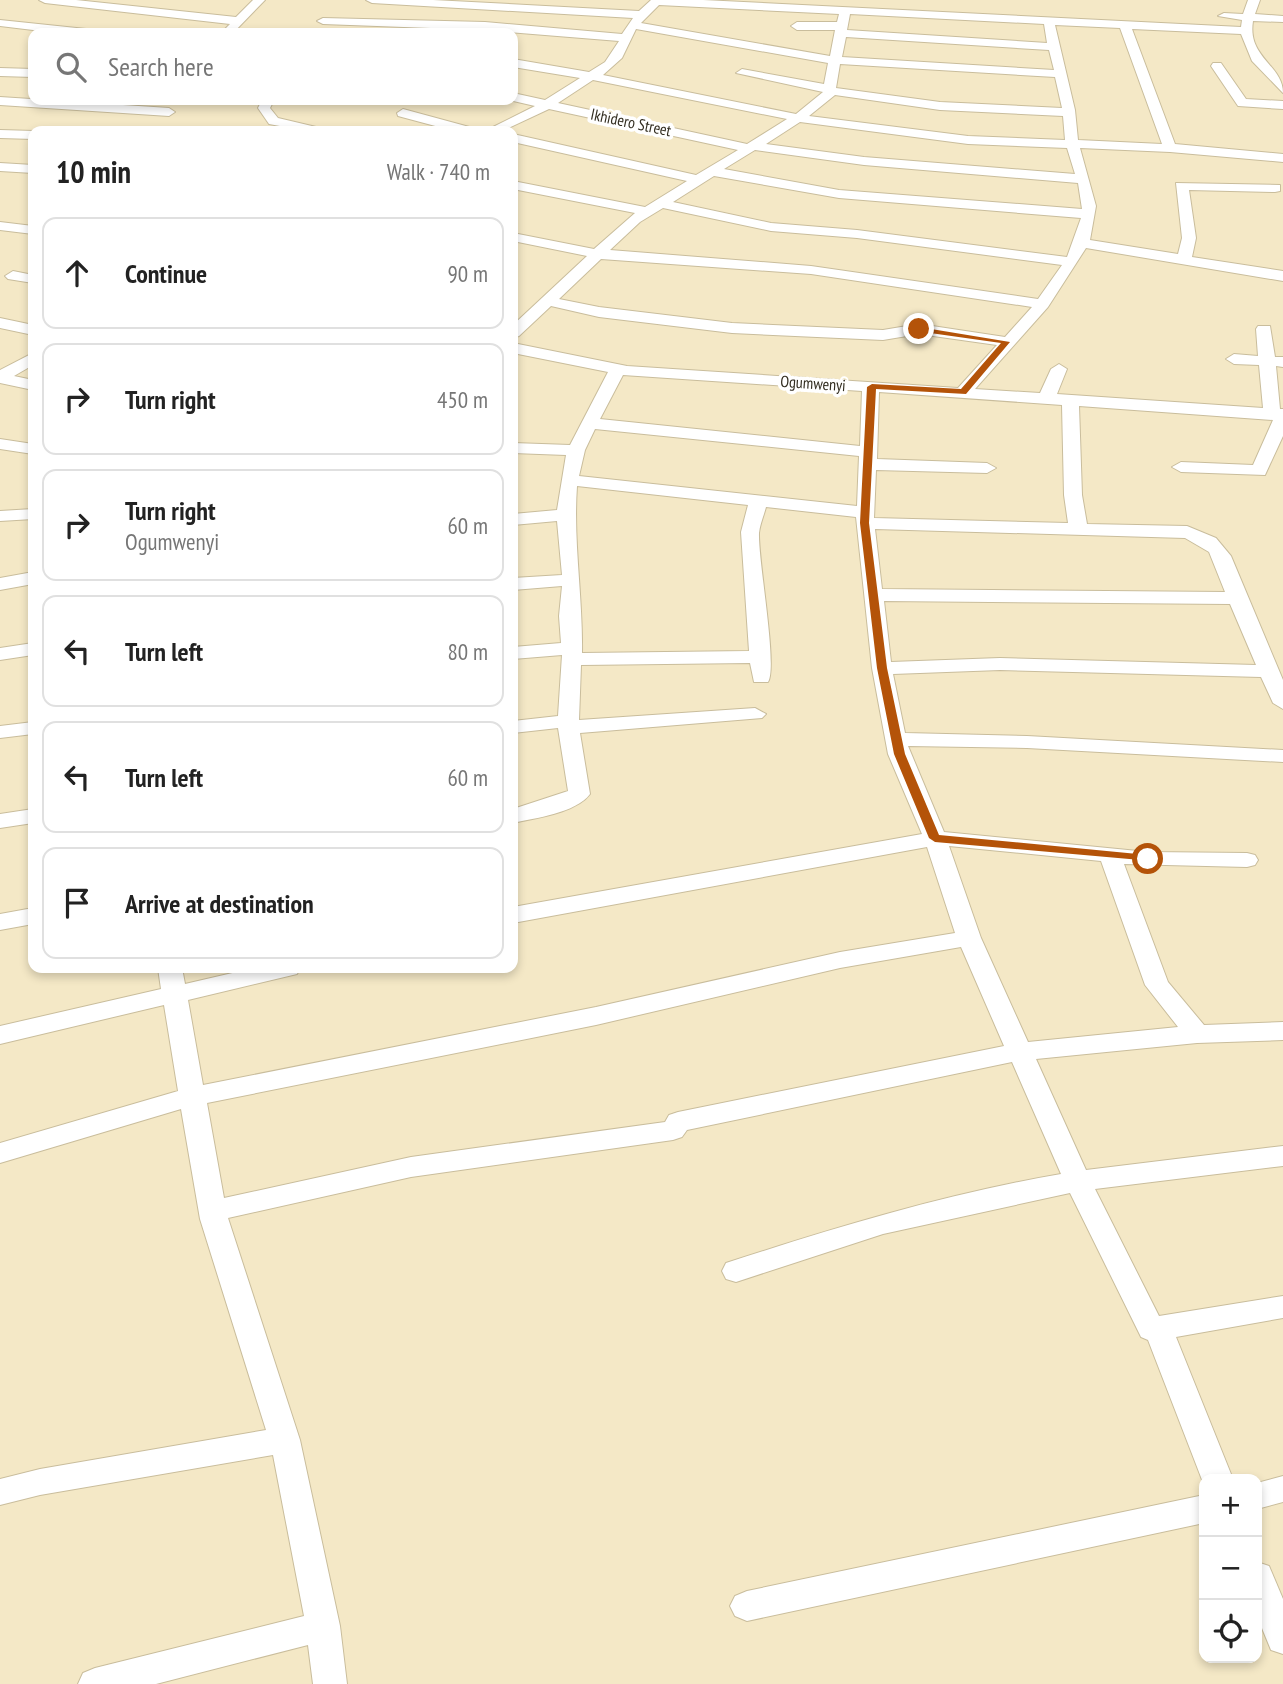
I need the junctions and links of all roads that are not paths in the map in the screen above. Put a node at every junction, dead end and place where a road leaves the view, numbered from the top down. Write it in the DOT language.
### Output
graph roads {
  1 [pos="45,0"];
  2 [pos="259,0"];
  3 [pos="372,0"];
  4 [pos="1254,0"];
  5 [pos="656,1"];
  6 [pos="726,2"];
  7 [pos="332,5"];
  8 [pos="845,10"];
  9 [pos="642,15"];
  10 [pos="1046,15"];
  11 [pos="1211,15"];
  12 [pos="1246,18"];
  13 [pos="1283,19"];
  14 [pos="237,21"];
  15 [pos="323,21"];
  16 [pos="0,23"];
  17 [pos="1125,24"];
  18 [pos="632,25"];
  19 [pos="797,26"];
  20 [pos="43,28"];
  21 [pos="231,28"];
  22 [pos="318,28"];
  23 [pos="508,28"];
  24 [pos="518,29"];
  25 [pos="843,29"];
  26 [pos="1244,31"];
  27 [pos="626,38"];
  28 [pos="1052,47"];
  29 [pos="834,60"];
  30 [pos="518,64"];
  31 [pos="1217,66"];
  32 [pos="0,72"];
  33 [pos="28,73"];
  34 [pos="742,73"];
  35 [pos="1061,74"];
  36 [pos="588,77"];
  37 [pos="1283,89"];
  38 [pos="831,90"];
  39 [pos="518,98"];
  40 [pos="0,102"];
  41 [pos="28,103"];
  42 [pos="548,104"];
  43 [pos="128,105"];
  44 [pos="266,105"];
  45 [pos="1283,105"];
  46 [pos="171,106"];
  47 [pos="1069,112"];
  48 [pos="403,113"];
  49 [pos="797,118"];
  50 [pos="173,126"];
  51 [pos="312,126"];
  52 [pos="450,126"];
  53 [pos="502,126"];
  54 [pos="0,134"];
  55 [pos="28,135"];
  56 [pos="518,139"];
  57 [pos="1072,143"];
  58 [pos="751,147"];
  59 [pos="1170,148"];
  60 [pos="1283,158"];
  61 [pos="0,167"];
  62 [pos="28,169"];
  63 [pos="710,171"];
  64 [pos="1267,173"];
  65 [pos="696,179"];
  66 [pos="1083,179"];
  67 [pos="518,186"];
  68 [pos="1283,205"];
  69 [pos="652,207"];
  70 [pos="1090,214"];
  71 [pos="0,226"];
  72 [pos="28,229"];
  73 [pos="518,238"];
  74 [pos="1082,243"];
  75 [pos="598,254"];
  76 [pos="1184,259"];
  77 [pos="1070,262"];
  78 [pos="13,276"];
  79 [pos="1283,276"];
  80 [pos="28,278"];
  81 [pos="548,301"];
  82 [pos="1043,304"];
  83 [pos="0,323"];
  84 [pos="518,328"];
  85 [pos="28,329"];
  86 [pos="1264,329"];
  87 [pos="1006,342"];
  88 [pos="518,349"];
  89 [pos="1234,359"];
  90 [pos="28,361"];
  91 [pos="1275,362"];
  92 [pos="1059,369"];
  93 [pos="617,370"];
  94 [pos="0,378"];
  95 [pos="28,384"];
  96 [pos="872,387"];
  97 [pos="963,392"];
  98 [pos="1045,397"];
  99 [pos="1070,398"];
  100 [pos="1279,416"];
  101 [pos="589,423"];
  102 [pos="0,444"];
  103 [pos="28,448"];
  104 [pos="518,448"];
  105 [pos="576,450"];
  106 [pos="867,458"];
  107 [pos="1181,467"];
  108 [pos="987,468"];
  109 [pos="1259,471"];
  110 [pos="1283,475"];
  111 [pos="569,480"];
  112 [pos="759,499"];
  113 [pos="28,514"];
  114 [pos="566,515"];
  115 [pos="0,516"];
  116 [pos="865,517"];
  117 [pos="518,519"];
  118 [pos="1079,527"];
  119 [pos="28,579"];
  120 [pos="572,580"];
  121 [pos="0,584"];
  122 [pos="518,584"];
  123 [pos="872,595"];
  124 [pos="1237,598"];
  125 [pos="28,650"];
  126 [pos="518,653"];
  127 [pos="0,654"];
  128 [pos="572,654"];
  129 [pos="882,668"];
  130 [pos="1267,671"];
  131 [pos="1283,703"];
  132 [pos="755,714"];
  133 [pos="568,724"];
  134 [pos="518,727"];
  135 [pos="28,729"];
  136 [pos="0,732"];
  137 [pos="897,739"];
  138 [pos="1283,756"];
  139 [pos="518,815"];
  140 [pos="28,817"];
  141 [pos="0,821"];
  142 [pos="935,838"];
  143 [pos="1109,853"];
  144 [pos="1247,860"];
  145 [pos="518,914"];
  146 [pos="28,917"];
  147 [pos="0,922"];
  148 [pos="969,938"];
  149 [pos="244,973"];
  150 [pos="173,981"];
  151 [pos="1283,1031"];
  152 [pos="1197,1034"];
  153 [pos="0,1035"];
  154 [pos="1022,1051"];
  155 [pos="193,1096"];
  156 [pos="0,1153"];
  157 [pos="1283,1156"];
  158 [pos="1078,1182"];
  159 [pos="213,1211"];
  160 [pos="736,1271"];
  161 [pos="1283,1307"];
  162 [pos="1158,1328"];
  163 [pos="285,1440"];
  164 [pos="1215,1474"];
  165 [pos="1283,1489"];
  166 [pos="0,1492"];
  167 [pos="1262,1495"];
  168 [pos="1199,1510"];
  169 [pos="1262,1588"];
  170 [pos="747,1606"];
  171 [pos="323,1626"];
  172 [pos="1283,1639"];
  173 [pos="95,1684"];
  174 [pos="330,1684"];
  1 -- 14 [label="street"];
  2 -- 14 [label="street"];
  3 -- 9 [label="street"];
  4 -- 12 [label="street"];
  5 -- 6 [label="street"];
  5 -- 9 [label="street"];
  6 -- 8 [label="street"];
  7 -- 15 [label="street"];
  8 -- 10 [label="street"];
  8 -- 25 [label="street"];
  9 -- 18 [label="street"];
  10 -- 17 [label="street"];
  10 -- 28 [label="street"];
  11 -- 12 [label="street"];
  12 -- 13 [label="street"];
  12 -- 26 [label="street"];
  14 -- 21 [label="street"];
  15 -- 22 [label="street"];
  15 -- 23 [label="street"];
  16 -- 20 [label="street"];
  17 -- 26 [label="street"];
  17 -- 59 [label="street"];
  18 -- 27 [label="street"];
  18 -- 29 [label="street"];
  19 -- 25 [label="street"];
  24 -- 27 [label="street"];
  25 -- 28 [label="street"];
  25 -- 29 [label="street"];
  26 -- 37 [label="street"];
  27 -- 36 [label="street"];
  28 -- 35 [label="street"];
  29 -- 35 [label="street"];
  29 -- 38 [label="street"];
  30 -- 36 [label="street"];
  31 -- 45 [label="street"];
  32 -- 33 [label="street"];
  34 -- 38 [label="street"];
  35 -- 47 [label="street"];
  36 -- 42 [label="street"];
  36 -- 49 [label="street"];
  38 -- 47 [label="street"];
  38 -- 49 [label="street"];
  39 -- 42 [label="street, Ikhidero Street"];
  40 -- 41 [label="street"];
  42 -- 53 [label="street"];
  42 -- 58 [label="street, Ikhidero Street"];
  43 -- 46 [label="street"];
  44 -- 51 [label="street"];
  46 -- 50 [label="street"];
  47 -- 57 [label="street"];
  48 -- 52 [label="street"];
  49 -- 57 [label="street"];
  49 -- 58 [label="street"];
  54 -- 55 [label="street"];
  56 -- 65 [label="street"];
  57 -- 59 [label="street"];
  57 -- 66 [label="street"];
  58 -- 63 [label="street"];
  58 -- 66 [label="street, Ikhidero Street"];
  59 -- 64 [label="street"];
  60 -- 64 [label="street"];
  61 -- 62 [label="street"];
  63 -- 65 [label="street"];
  63 -- 70 [label="street"];
  64 -- 68 [label="street"];
  64 -- 76 [label="street"];
  65 -- 69 [label="street"];
  66 -- 70 [label="street"];
  67 -- 69 [label="street"];
  69 -- 75 [label="street"];
  69 -- 77 [label="street"];
  70 -- 74 [label="street"];
  71 -- 72 [label="street"];
  73 -- 75 [label="street"];
  74 -- 76 [label="street"];
  74 -- 77 [label="street"];
  75 -- 81 [label="street"];
  75 -- 82 [label="street"];
  76 -- 79 [label="street"];
  77 -- 82 [label="street"];
  78 -- 80 [label="street"];
  81 -- 84 [label="street"];
  81 -- 87 [label="street"];
  82 -- 87 [label="street"];
  83 -- 85 [label="street"];
  86 -- 91 [label="street"];
  87 -- 97 [label="street"];
  88 -- 93 [label="street, Ogumwenyi"];
  89 -- 91 [label="street"];
  90 -- 94 [label="street"];
  91 -- 100 [label="street"];
  92 -- 98 [label="street"];
  93 -- 96 [label="street, Ogumwenyi"];
  93 -- 101 [label="street"];
  94 -- 95 [label="street"];
  96 -- 97 [label="street, Ogumwenyi"];
  96 -- 106 [label="street"];
  97 -- 98 [label="street, Ogumwenyi"];
  98 -- 99 [label="street, Ogumwenyi"];
  99 -- 100 [label="street, Ogumwenyi"];
  99 -- 118 [label="street"];
  100 -- 109 [label="street"];
  101 -- 105 [label="street"];
  101 -- 106 [label="street"];
  102 -- 103 [label="street"];
  104 -- 105 [label="street"];
  105 -- 111 [label="street"];
  106 -- 108 [label="street"];
  106 -- 116 [label="street"];
  107 -- 109 [label="street"];
  109 -- 110 [label="street"];
  111 -- 112 [label="street"];
  111 -- 114 [label="street"];
  112 -- 116 [label="street"];
  112 -- 128 [label="street"];
  113 -- 115 [label="street"];
  114 -- 117 [label="street"];
  114 -- 120 [label="street"];
  116 -- 118 [label="street"];
  116 -- 123 [label="street"];
  118 -- 124 [label="street"];
  119 -- 121 [label="street"];
  120 -- 122 [label="street"];
  120 -- 128 [label="street"];
  123 -- 124 [label="street"];
  123 -- 129 [label="street"];
  124 -- 130 [label="street"];
  125 -- 127 [label="street"];
  126 -- 128 [label="street"];
  128 -- 133 [label="street"];
  129 -- 130 [label="street"];
  129 -- 137 [label="street"];
  130 -- 131 [label="street"];
  132 -- 133 [label="street"];
  133 -- 134 [label="street"];
  133 -- 139 [label="street"];
  135 -- 136 [label="street"];
  137 -- 138 [label="street"];
  137 -- 142 [label="street"];
  140 -- 141 [label="street"];
  142 -- 143 [label="street"];
  142 -- 145 [label="street"];
  142 -- 148 [label="street"];
  143 -- 144 [label="street"];
  143 -- 152 [label="street"];
  146 -- 147 [label="street"];
  148 -- 154 [label="street"];
  148 -- 155 [label="street"];
  149 -- 150 [label="street"];
  150 -- 153 [label="street"];
  150 -- 155 [label="street"];
  151 -- 152 [label="street"];
  152 -- 154 [label="street"];
  154 -- 158 [label="street"];
  154 -- 159 [label="street"];
  155 -- 156 [label="street"];
  155 -- 159 [label="street"];
  157 -- 158 [label="street"];
  158 -- 160 [label="street"];
  158 -- 162 [label="street"];
  159 -- 163 [label="street"];
  161 -- 162 [label="street"];
  162 -- 164 [label="street"];
  163 -- 166 [label="street"];
  163 -- 171 [label="street"];
  165 -- 167 [label="street"];
  168 -- 170 [label="street"];
  169 -- 172 [label="street"];
  171 -- 173 [label="street"];
  171 -- 174 [label="street"];
}
